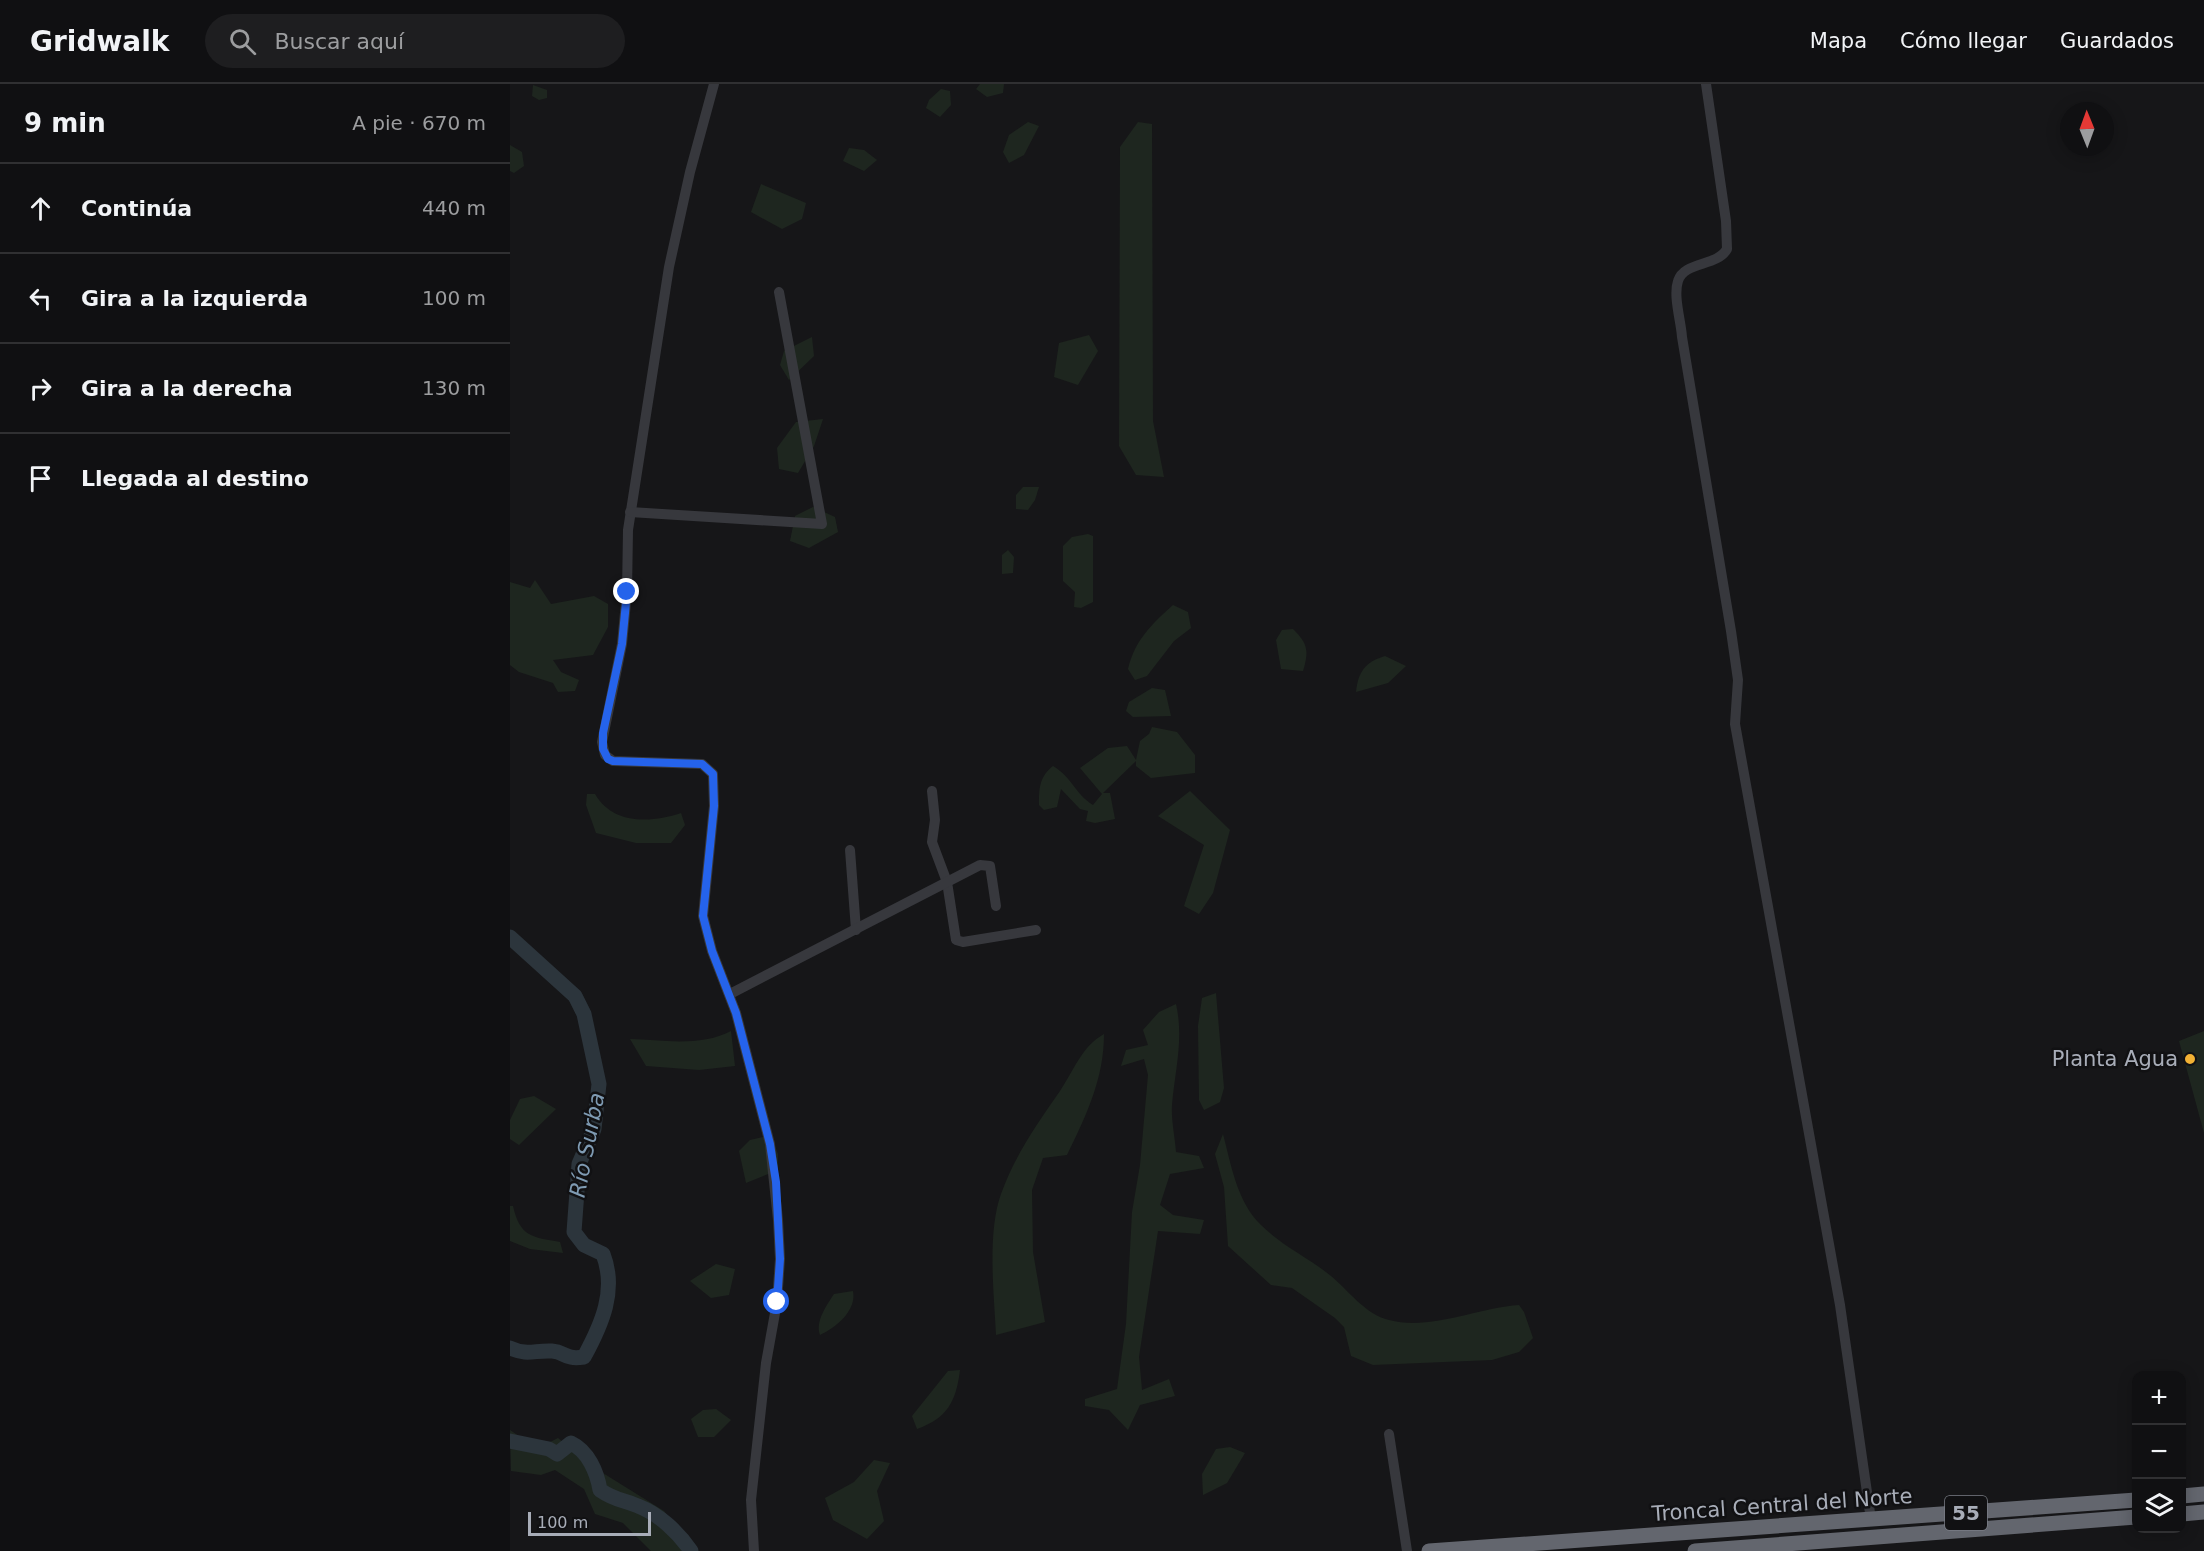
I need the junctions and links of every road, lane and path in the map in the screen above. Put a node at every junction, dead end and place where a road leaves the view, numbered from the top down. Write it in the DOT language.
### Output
graph roads {
  1 [pos="714,84"];
  2 [pos="1706,84"];
  3 [pos="779,292"];
  4 [pos="630,512"];
  5 [pos="932,791"];
  6 [pos="850,850"];
  7 [pos="947,882"];
  8 [pos="996,906"];
  9 [pos="856,930"];
  10 [pos="1036,930"];
  11 [pos="730,994"];
  12 [pos="1389,1434"];
  13 [pos="2204,1494"];
  14 [pos="2186,1496"];
  15 [pos="2132,1500"];
  16 [pos="2204,1512"];
  17 [pos="2186,1514"];
  18 [pos="2132,1517"];
  19 [pos="1871,1520"];
  20 [pos="1734,1550"];
  21 [pos="754,1551"];
  22 [pos="1407,1551"];
  23 [pos="1430,1551"];
  24 [pos="1695,1551"];
  1 -- 4 [label="street"];
  2 -- 19 [label="street"];
  3 -- 4 [label="street"];
  4 -- 11 [label="street"];
  5 -- 7 [label="street"];
  6 -- 9 [label="street"];
  7 -- 8 [label="street"];
  7 -- 9 [label="street"];
  7 -- 10 [label="street"];
  9 -- 11 [label="street"];
  11 -- 21 [label="street"];
  12 -- 22 [label="street"];
  13 -- 14 [label="highway"];
  15 -- 19 [label="highway, Troncal Central del Norte / 55"];
  16 -- 17 [label="highway"];
  18 -- 20 [label="highway, Troncal Central del Norte / 55"];
  19 -- 23 [label="highway, Troncal Central del Norte / 55"];
  20 -- 24 [label="highway, Troncal Central del Norte / 55"];
}
